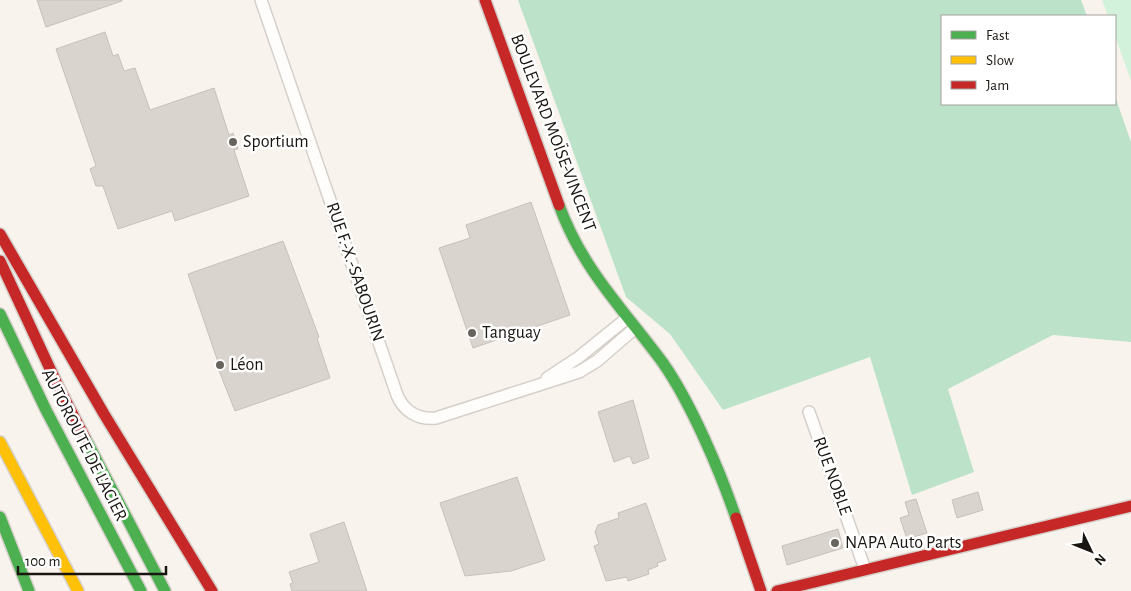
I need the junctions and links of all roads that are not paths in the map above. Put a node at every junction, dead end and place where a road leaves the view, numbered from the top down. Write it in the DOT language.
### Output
graph roads {
  1 [pos="261,0"];
  2 [pos="485,0"];
  3 [pos="0,234"];
  4 [pos="0,261"];
  5 [pos="0,314"];
  6 [pos="626,319"];
  7 [pos="634,329"];
  8 [pos="539,383"];
  9 [pos="809,412"];
  10 [pos="0,442"];
  11 [pos="1130,510"];
  12 [pos="0,517"];
  13 [pos="865,569"];
  14 [pos="29,591"];
  15 [pos="78,591"];
  16 [pos="141,591"];
  17 [pos="165,591"];
  18 [pos="212,591"];
  19 [pos="761,591"];
  20 [pos="777,591"];
  1 -- 8 [label="street, RUE F.-X.-SABOURIN"];
  2 -- 6 [label="main road, BOULEVARD MOÏSE-VINCENT"];
  3 -- 18 [label="main road"];
  4 -- 17 [label="main road"];
  5 -- 16 [label="main road, AUTOROUTE DE L'ACIER"];
  6 -- 7 [label="main road, BOULEVARD MOÏSE-VINCENT"];
  6 -- 8 [label="street, RUE F.-X.-SABOURIN"];
  7 -- 8 [label="street, RUE F.-X.-SABOURIN"];
  7 -- 19 [label="main road, BOULEVARD MOÏSE-VINCENT"];
  9 -- 13 [label="street, RUE NOBLE"];
  10 -- 15 [label="main road"];
  11 -- 13 [label="main road"];
  12 -- 14 [label="main road"];
  13 -- 20 [label="main road"];
}
